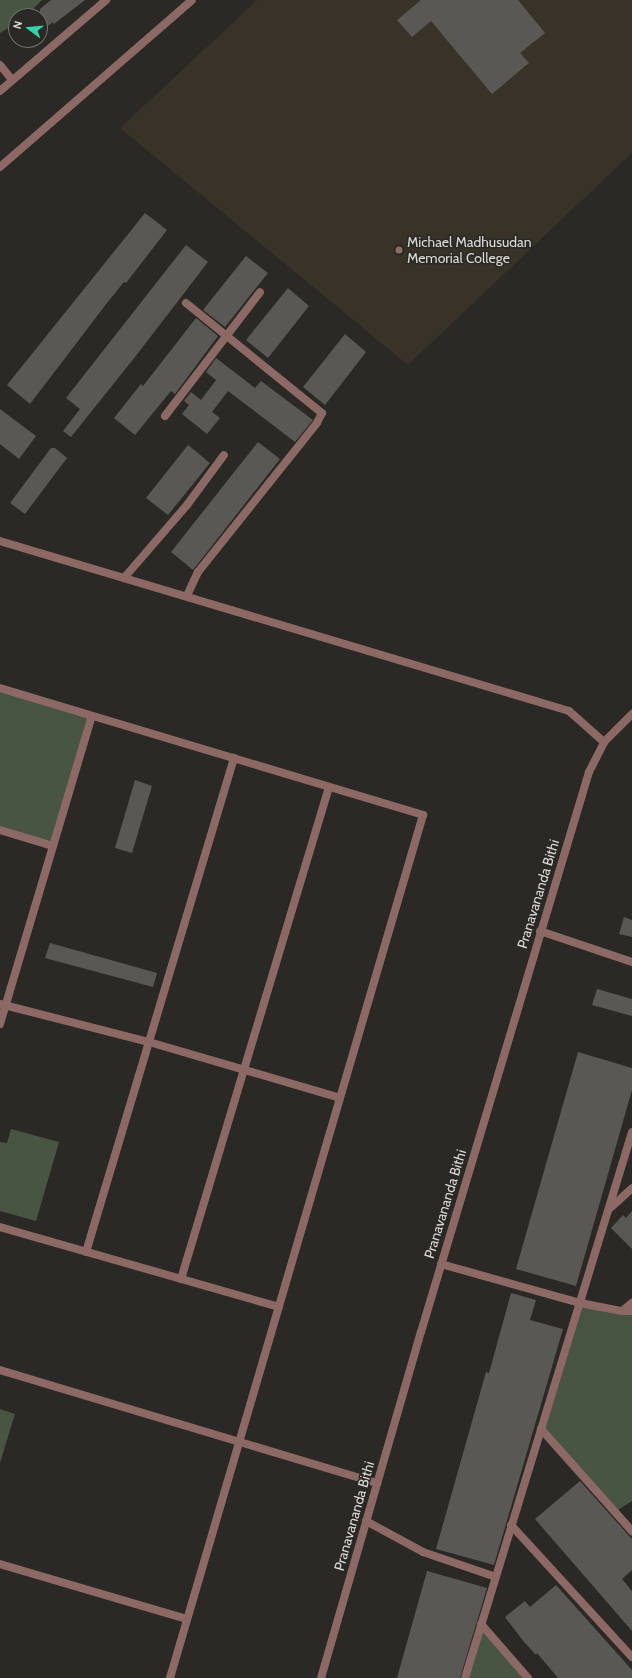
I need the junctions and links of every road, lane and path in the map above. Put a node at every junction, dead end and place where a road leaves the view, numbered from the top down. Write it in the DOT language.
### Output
graph roads {
  1 [pos="106,0"];
  2 [pos="192,0"];
  3 [pos="0,65"];
  4 [pos="12,80"];
  5 [pos="0,91"];
  6 [pos="0,167"];
  7 [pos="260,292"];
  8 [pos="186,303"];
  9 [pos="225,336"];
  10 [pos="164,416"];
  11 [pos="224,455"];
  12 [pos="0,541"];
  13 [pos="124,578"];
  14 [pos="187,596"];
  15 [pos="0,688"];
  16 [pos="632,714"];
  17 [pos="92,716"];
  18 [pos="604,742"];
  19 [pos="234,758"];
  20 [pos="329,787"];
  21 [pos="0,830"];
  22 [pos="53,846"];
  23 [pos="540,931"];
  24 [pos="632,962"];
  25 [pos="3,1005"];
  26 [pos="0,1024"];
  27 [pos="149,1042"];
  28 [pos="244,1070"];
  29 [pos="340,1098"];
  30 [pos="632,1132"];
  31 [pos="632,1188"];
  32 [pos="609,1209"];
  33 [pos="0,1227"];
  34 [pos="86,1252"];
  35 [pos="441,1264"];
  36 [pos="181,1279"];
  37 [pos="580,1303"];
  38 [pos="632,1303"];
  39 [pos="279,1307"];
  40 [pos="632,1311"];
  41 [pos="622,1312"];
  42 [pos="0,1370"];
  43 [pos="541,1429"];
  44 [pos="240,1441"];
  45 [pos="377,1482"];
  46 [pos="366,1522"];
  47 [pos="511,1525"];
  48 [pos="632,1531"];
  49 [pos="0,1564"];
  50 [pos="496,1577"];
  51 [pos="187,1619"];
  52 [pos="482,1624"];
  53 [pos="632,1657"];
  54 [pos="170,1678"];
  55 [pos="321,1678"];
  56 [pos="465,1678"];
  57 [pos="528,1678"];
  1 -- 4 [label="street"];
  2 -- 6 [label="street"];
  3 -- 4 [label="street"];
  4 -- 5 [label="street"];
  7 -- 9 [label="street"];
  8 -- 9 [label="street"];
  9 -- 10 [label="street"];
  9 -- 14 [label="street"];
  11 -- 13 [label="street"];
  12 -- 13 [label="street"];
  13 -- 14 [label="street"];
  14 -- 18 [label="street"];
  15 -- 17 [label="street"];
  16 -- 18 [label="street, Pranavananda Bithi"];
  17 -- 19 [label="street"];
  17 -- 22 [label="street"];
  18 -- 23 [label="street, Pranavananda Bithi"];
  19 -- 20 [label="street"];
  19 -- 27 [label="street"];
  20 -- 28 [label="street"];
  20 -- 29 [label="street"];
  21 -- 22 [label="street"];
  22 -- 25 [label="street"];
  23 -- 24 [label="street"];
  23 -- 35 [label="street, Pranavananda Bithi"];
  25 -- 26 [label="street"];
  25 -- 27 [label="street"];
  27 -- 28 [label="street"];
  27 -- 34 [label="street"];
  28 -- 29 [label="street"];
  28 -- 36 [label="street"];
  29 -- 39 [label="street"];
  30 -- 32 [label="street"];
  31 -- 32 [label="street"];
  32 -- 37 [label="street"];
  33 -- 34 [label="street"];
  34 -- 36 [label="street"];
  35 -- 37 [label="street"];
  35 -- 45 [label="street, Pranavananda Bithi"];
  36 -- 39 [label="street"];
  37 -- 41 [label="street"];
  37 -- 43 [label="street"];
  38 -- 41 [label="street"];
  39 -- 44 [label="street"];
  40 -- 41 [label="street"];
  42 -- 44 [label="street"];
  43 -- 47 [label="street"];
  43 -- 48 [label="street"];
  44 -- 45 [label="street"];
  44 -- 51 [label="street"];
  45 -- 46 [label="street, Pranavananda Bithi"];
  46 -- 50 [label="street"];
  46 -- 55 [label="street, Pranavananda Bithi"];
  47 -- 50 [label="street"];
  47 -- 53 [label="street"];
  49 -- 51 [label="street"];
  50 -- 52 [label="street"];
  51 -- 54 [label="street"];
  52 -- 56 [label="street"];
  52 -- 57 [label="street"];
}
